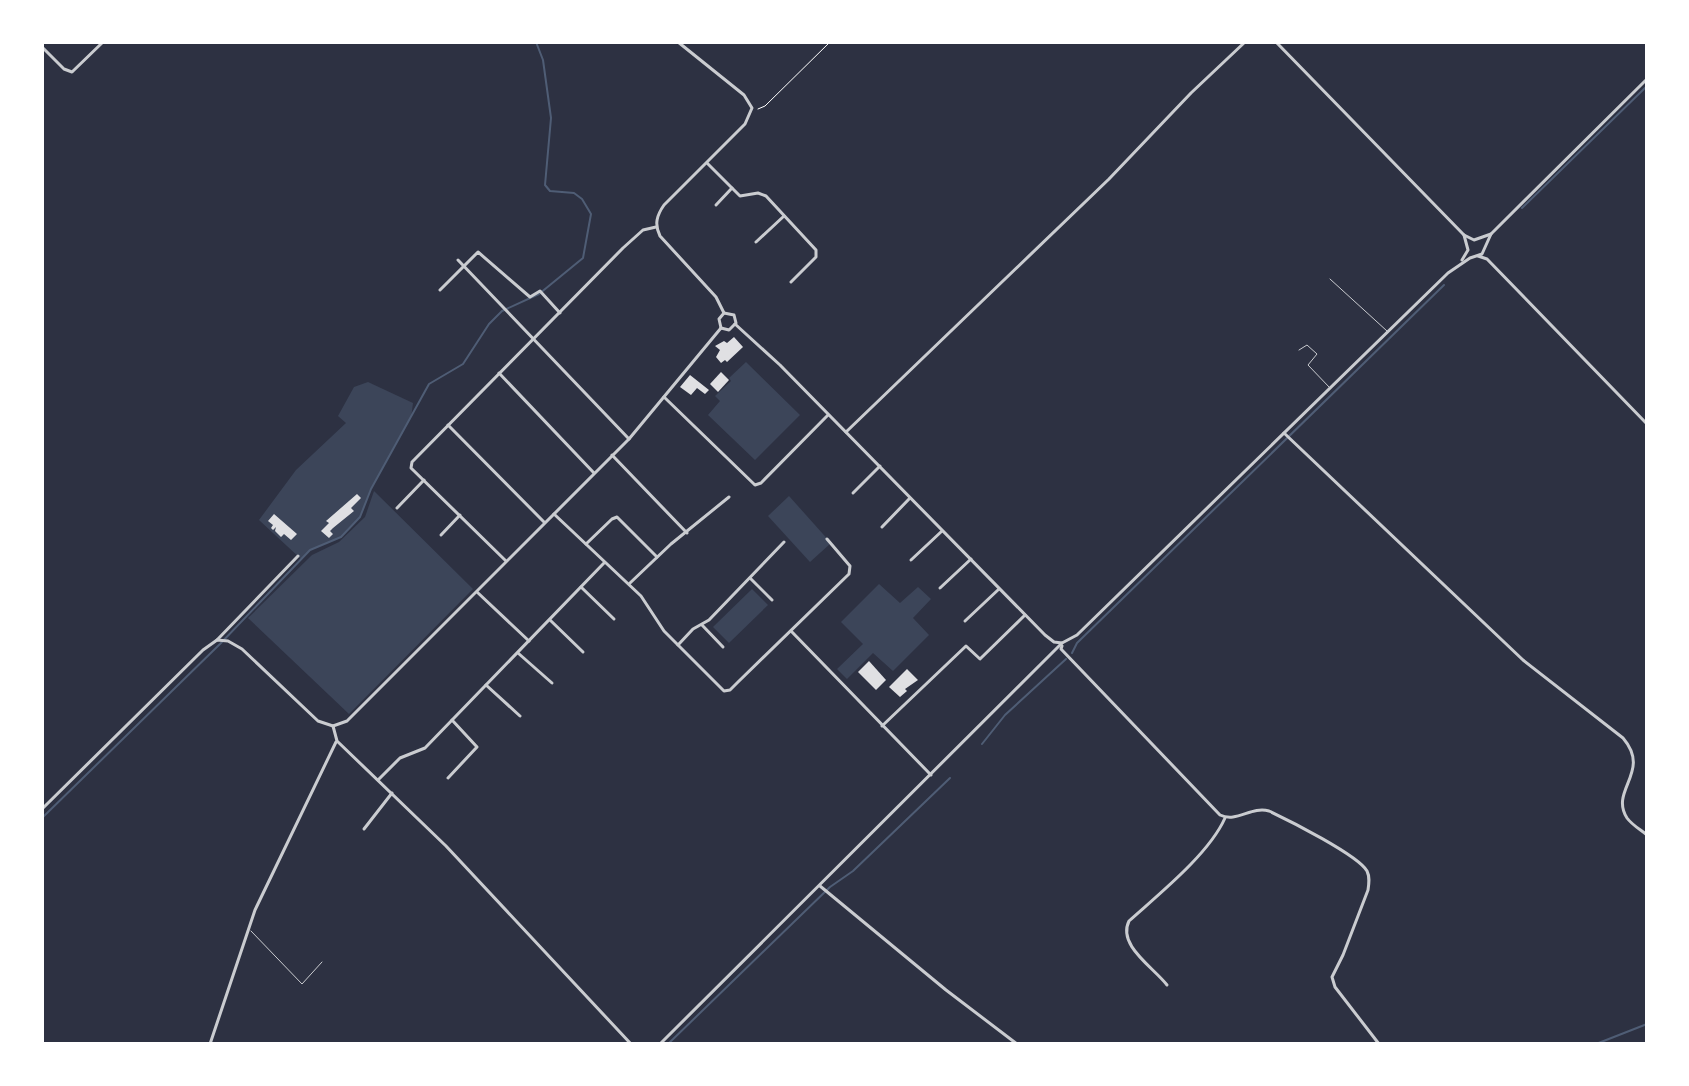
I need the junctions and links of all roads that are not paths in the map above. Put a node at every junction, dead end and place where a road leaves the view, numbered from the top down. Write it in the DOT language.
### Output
graph roads {
  1 [pos="103,42"];
  2 [pos="678,42"];
  3 [pos="1245,42"];
  4 [pos="1276,42"];
  5 [pos="42,47"];
  6 [pos="1647,79"];
  7 [pos="707,163"];
  8 [pos="732,188"];
  9 [pos="716,205"];
  10 [pos="784,216"];
  11 [pos="656,227"];
  12 [pos="1491,234"];
  13 [pos="1464,235"];
  14 [pos="1476,240"];
  15 [pos="756,242"];
  16 [pos="1485,248"];
  17 [pos="1468,249"];
  18 [pos="1476,256"];
  19 [pos="1487,259"];
  20 [pos="458,260"];
  21 [pos="1460,264"];
  22 [pos="464,266"];
  23 [pos="1330,279"];
  24 [pos="791,282"];
  25 [pos="440,290"];
  26 [pos="560,313"];
  27 [pos="724,313"];
  28 [pos="735,324"];
  29 [pos="721,328"];
  30 [pos="1388,332"];
  31 [pos="533,338"];
  32 [pos="1299,350"];
  33 [pos="499,373"];
  34 [pos="1330,388"];
  35 [pos="664,397"];
  36 [pos="829,415"];
  37 [pos="1647,424"];
  38 [pos="448,425"];
  39 [pos="846,432"];
  40 [pos="1287,436"];
  41 [pos="629,439"];
  42 [pos="612,455"];
  43 [pos="880,466"];
  44 [pos="594,473"];
  45 [pos="424,480"];
  46 [pos="853,493"];
  47 [pos="729,497"];
  48 [pos="910,498"];
  49 [pos="397,508"];
  50 [pos="554,514"];
  51 [pos="460,515"];
  52 [pos="545,523"];
  53 [pos="882,527"];
  54 [pos="942,531"];
  55 [pos="687,533"];
  56 [pos="441,535"];
  57 [pos="827,539"];
  58 [pos="784,542"];
  59 [pos="586,544"];
  60 [pos="298,556"];
  61 [pos="657,557"];
  62 [pos="971,559"];
  63 [pos="911,560"];
  64 [pos="507,561"];
  65 [pos="605,562"];
  66 [pos="750,578"];
  67 [pos="629,584"];
  68 [pos="581,587"];
  69 [pos="940,588"];
  70 [pos="999,589"];
  71 [pos="477,592"];
  72 [pos="772,600"];
  73 [pos="1025,615"];
  74 [pos="614,619"];
  75 [pos="550,620"];
  76 [pos="965,621"];
  77 [pos="702,625"];
  78 [pos="791,631"];
  79 [pos="219,640"];
  80 [pos="529,641"];
  81 [pos="1062,643"];
  82 [pos="678,645"];
  83 [pos="723,647"];
  84 [pos="583,652"];
  85 [pos="518,653"];
  86 [pos="552,683"];
  87 [pos="486,685"];
  88 [pos="520,716"];
  89 [pos="452,720"];
  90 [pos="333,726"];
  91 [pos="882,726"];
  92 [pos="337,741"];
  93 [pos="931,775"];
  94 [pos="448,778"];
  95 [pos="378,780"];
  96 [pos="392,793"];
  97 [pos="42,809"];
  98 [pos="1225,818"];
  99 [pos="364,829"];
  100 [pos="1647,835"];
  101 [pos="822,887"];
  102 [pos="249,929"];
  103 [pos="322,962"];
  104 [pos="1167,985"];
  105 [pos="210,1044"];
  106 [pos="631,1044"];
  107 [pos="660,1044"];
  108 [pos="1017,1044"];
  109 [pos="1379,1044"];
  1 -- 5 [label="street"];
  2 -- 7 [label="street"];
  3 -- 39 [label="street"];
  4 -- 13 [label="street"];
  6 -- 12 [label="street"];
  7 -- 8 [label="street"];
  7 -- 11 [label="street"];
  8 -- 9 [label="street"];
  8 -- 10 [label="street"];
  10 -- 15 [label="street"];
  10 -- 24 [label="street"];
  11 -- 26 [label="street"];
  11 -- 27 [label="street"];
  12 -- 14 [label="street"];
  12 -- 16 [label="street"];
  13 -- 14 [label="street"];
  13 -- 17 [label="street"];
  14 -- 16 [label="street"];
  14 -- 17 [label="street"];
  16 -- 18 [label="street"];
  16 -- 19 [label="street"];
  17 -- 18 [label="street"];
  17 -- 21 [label="street"];
  18 -- 19 [label="street"];
  18 -- 21 [label="street"];
  19 -- 37 [label="street"];
  20 -- 22 [label="street"];
  21 -- 30 [label="street"];
  22 -- 25 [label="street"];
  22 -- 26 [label="street"];
  22 -- 31 [label="street"];
  23 -- 30 [label="lane"];
  26 -- 31 [label="street"];
  27 -- 28 [label="street"];
  27 -- 29 [label="street"];
  28 -- 29 [label="street"];
  28 -- 36 [label="street"];
  29 -- 35 [label="street"];
  30 -- 34 [label="street"];
  31 -- 33 [label="street"];
  31 -- 41 [label="street"];
  32 -- 34 [label="lane"];
  33 -- 38 [label="street"];
  33 -- 44 [label="street"];
  34 -- 40 [label="street"];
  35 -- 36 [label="street"];
  35 -- 41 [label="street"];
  36 -- 39 [label="street"];
  38 -- 45 [label="street"];
  38 -- 52 [label="street"];
  39 -- 43 [label="street"];
  40 -- 81 [label="street"];
  40 -- 100 [label="street"];
  41 -- 42 [label="street"];
  42 -- 44 [label="street"];
  42 -- 55 [label="street"];
  43 -- 46 [label="street"];
  43 -- 48 [label="street"];
  44 -- 50 [label="street"];
  45 -- 49 [label="street"];
  45 -- 51 [label="street"];
  47 -- 55 [label="street"];
  48 -- 53 [label="street"];
  48 -- 54 [label="street"];
  50 -- 52 [label="street"];
  50 -- 59 [label="street"];
  51 -- 56 [label="street"];
  51 -- 64 [label="street"];
  52 -- 64 [label="street"];
  54 -- 62 [label="street"];
  54 -- 63 [label="street"];
  55 -- 61 [label="street"];
  57 -- 78 [label="street"];
  58 -- 66 [label="street"];
  59 -- 61 [label="street"];
  59 -- 65 [label="street"];
  60 -- 79 [label="street"];
  61 -- 67 [label="street"];
  62 -- 69 [label="street"];
  62 -- 70 [label="street"];
  64 -- 71 [label="street"];
  65 -- 67 [label="street"];
  65 -- 68 [label="street"];
  66 -- 72 [label="street"];
  66 -- 77 [label="street"];
  67 -- 82 [label="street"];
  68 -- 74 [label="street"];
  68 -- 75 [label="street"];
  70 -- 73 [label="street"];
  70 -- 76 [label="street"];
  71 -- 80 [label="street"];
  71 -- 90 [label="street"];
  73 -- 81 [label="street"];
  73 -- 91 [label="street"];
  75 -- 80 [label="street"];
  75 -- 84 [label="street"];
  77 -- 82 [label="street"];
  77 -- 83 [label="street"];
  78 -- 82 [label="street"];
  78 -- 91 [label="street"];
  79 -- 90 [label="street"];
  79 -- 97 [label="street"];
  80 -- 85 [label="street"];
  81 -- 93 [label="street"];
  81 -- 98 [label="street"];
  85 -- 86 [label="street"];
  85 -- 87 [label="street"];
  87 -- 88 [label="street"];
  87 -- 89 [label="street"];
  89 -- 94 [label="street"];
  89 -- 95 [label="street"];
  90 -- 92 [label="street"];
  91 -- 93 [label="street"];
  92 -- 95 [label="street"];
  92 -- 102 [label="street"];
  93 -- 101 [label="street"];
  95 -- 96 [label="street"];
  96 -- 99 [label="street"];
  96 -- 106 [label="street"];
  98 -- 104 [label="street"];
  98 -- 109 [label="street"];
  101 -- 107 [label="street"];
  101 -- 108 [label="street"];
  102 -- 103 [label="lane"];
  102 -- 105 [label="street"];
}
